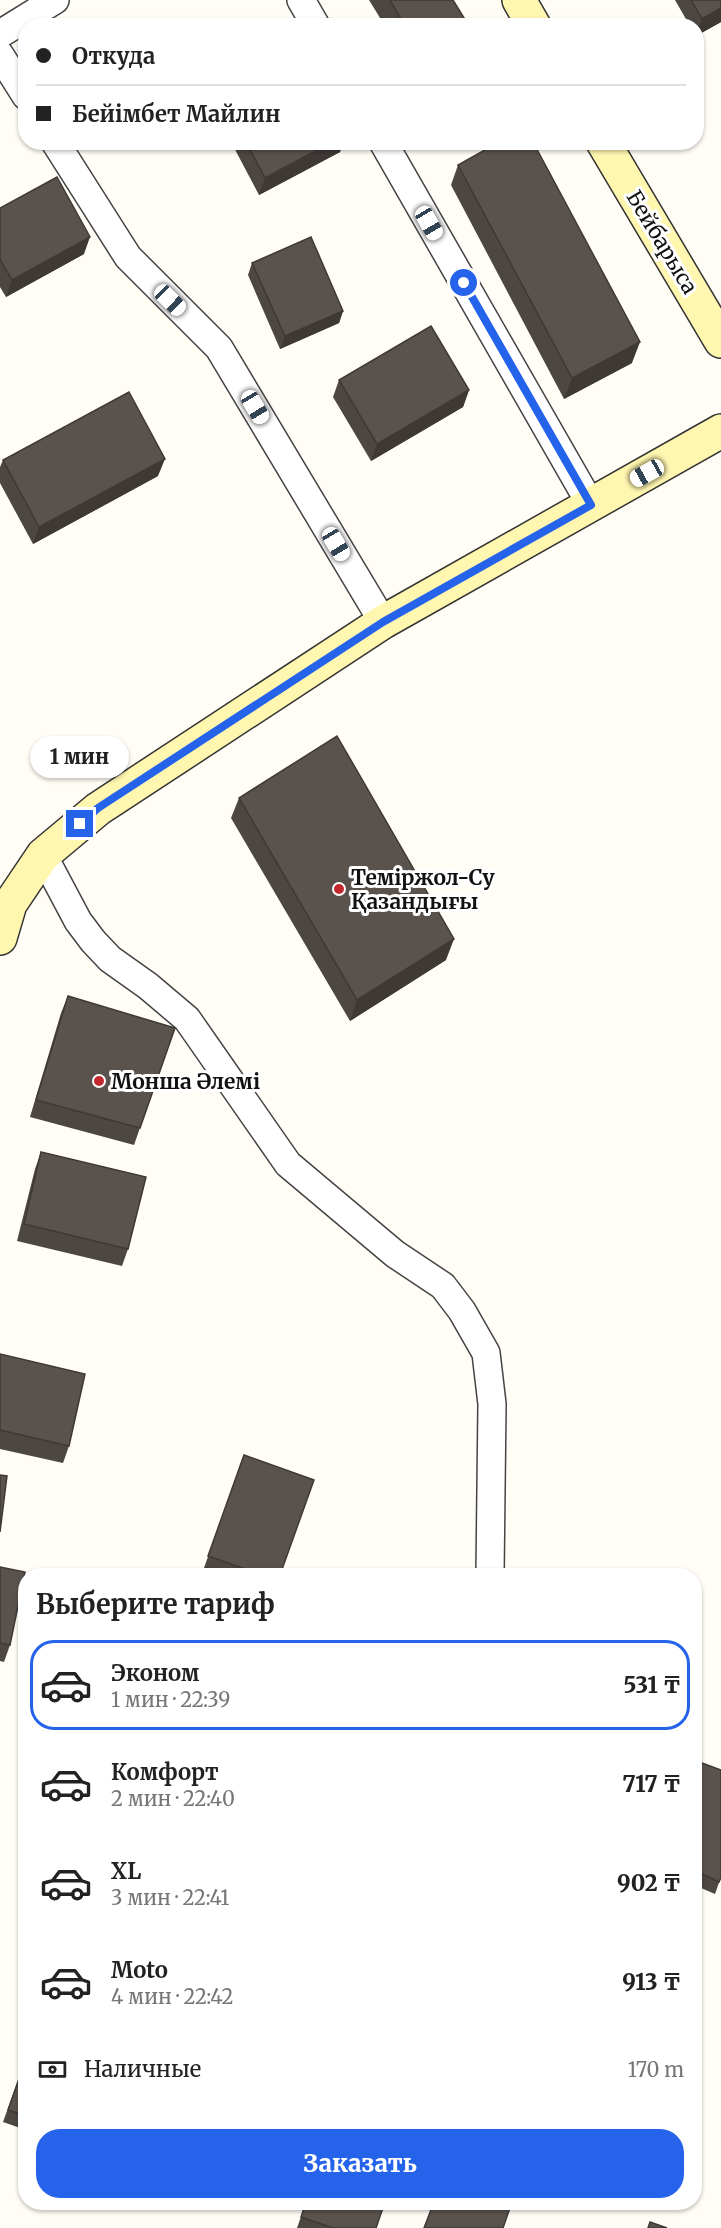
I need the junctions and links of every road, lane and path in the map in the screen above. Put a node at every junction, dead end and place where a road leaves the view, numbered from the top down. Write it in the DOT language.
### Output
graph roads {
  1 [pos="54,0"];
  2 [pos="301,0"];
  3 [pos="519,0"];
  4 [pos="25,18"];
  5 [pos="311,18"];
  6 [pos="529,18"];
  7 [pos="18,23"];
  8 [pos="0,34"];
  9 [pos="0,55"];
  10 [pos="18,83"];
  11 [pos="60,150"];
  12 [pos="388,150"];
  13 [pos="608,150"];
  14 [pos="721,341"];
  15 [pos="721,431"];
  16 [pos="591,505"];
  17 [pos="383,622"];
  18 [pos="43,855"];
  19 [pos="0,939"];
  20 [pos="490,1568"];
  1 -- 4 [label="street"];
  2 -- 5 [label="street"];
  3 -- 6 [label="street"];
  7 -- 8 [label="street"];
  9 -- 10 [label="street"];
  11 -- 17 [label="street"];
  12 -- 16 [label="street"];
  13 -- 14 [label="street, Бейбарыса"];
  15 -- 16 [label="street"];
  16 -- 17 [label="street"];
  17 -- 18 [label="street"];
  18 -- 19 [label="street"];
  18 -- 20 [label="street"];
}
